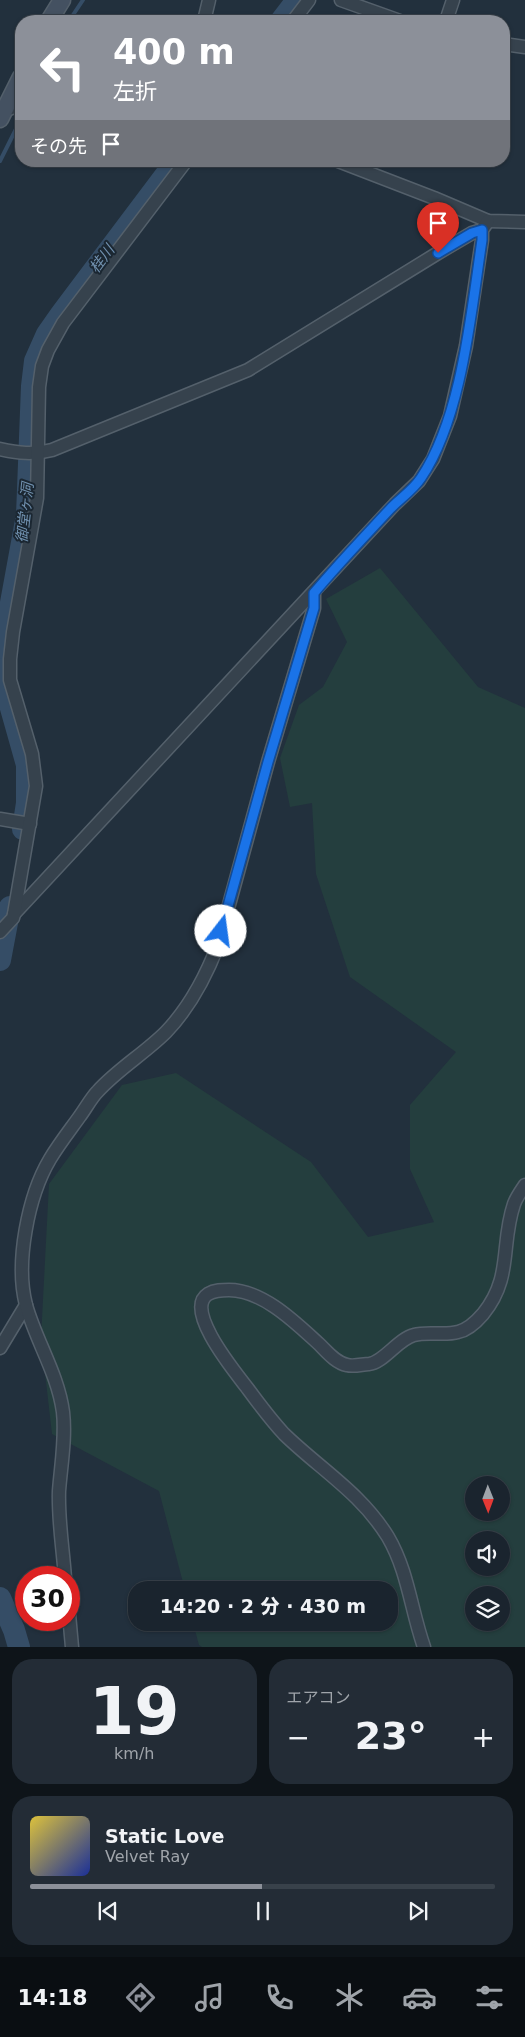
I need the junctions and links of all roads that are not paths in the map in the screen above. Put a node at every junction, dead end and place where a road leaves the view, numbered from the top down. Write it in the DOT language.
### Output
graph roads {
  1 [pos="62,0"];
  2 [pos="209,0"];
  3 [pos="310,0"];
  4 [pos="340,0"];
  5 [pos="453,0"];
  6 [pos="53,15"];
  7 [pos="205,15"];
  8 [pos="298,15"];
  9 [pos="383,15"];
  10 [pos="448,15"];
  11 [pos="510,45"];
  12 [pos="525,47"];
  13 [pos="15,89"];
  14 [pos="15,108"];
  15 [pos="1,116"];
  16 [pos="181,167"];
  17 [pos="354,167"];
  18 [pos="525,222"];
  19 [pos="485,225"];
  20 [pos="0,449"];
  21 [pos="38,454"];
  22 [pos="314,593"];
  23 [pos="0,820"];
  24 [pos="30,824"];
  25 [pos="14,914"];
  26 [pos="0,932"];
  27 [pos="525,1185"];
  28 [pos="26,1305"];
  29 [pos="0,1348"];
  30 [pos="64,1566"];
  31 [pos="71,1631"];
  32 [pos="72,1647"];
  33 [pos="424,1647"];
  1 -- 6 [label="street"];
  2 -- 7 [label="street"];
  3 -- 8 [label="street"];
  4 -- 9 [label="street"];
  5 -- 10 [label="street"];
  11 -- 12 [label="street"];
  13 -- 15 [label="street"];
  14 -- 15 [label="street"];
  16 -- 21 [label="street"];
  17 -- 19 [label="street"];
  18 -- 19 [label="street"];
  19 -- 21 [label="street"];
  19 -- 22 [label="street"];
  20 -- 21 [label="street"];
  21 -- 24 [label="street"];
  22 -- 25 [label="street"];
  22 -- 28 [label="street"];
  23 -- 24 [label="street"];
  24 -- 25 [label="street"];
  25 -- 26 [label="street"];
  27 -- 33 [label="street"];
  28 -- 29 [label="street"];
  28 -- 30 [label="street"];
  31 -- 32 [label="street"];
}
